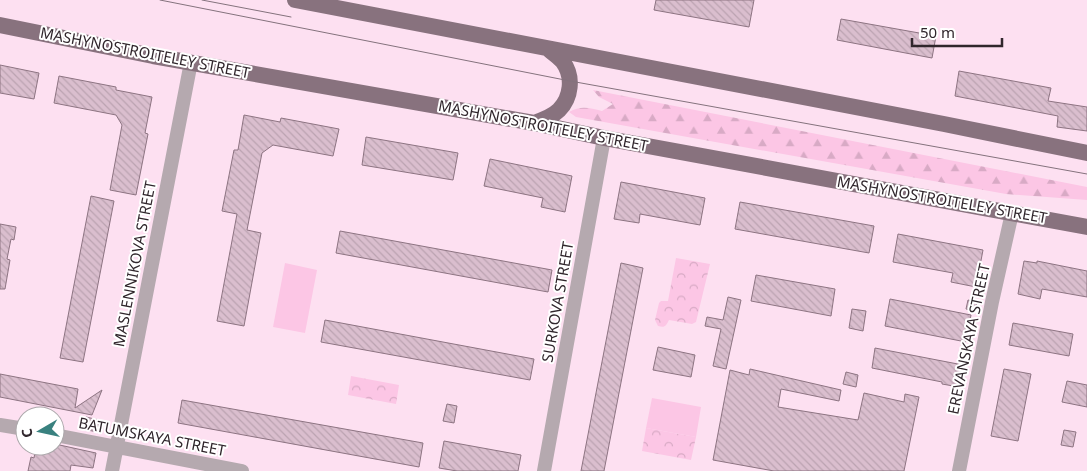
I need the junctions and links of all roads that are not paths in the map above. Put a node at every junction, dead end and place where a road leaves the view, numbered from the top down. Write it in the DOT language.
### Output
graph roads {
  1 [pos="295,0"];
  2 [pos="0,25"];
  3 [pos="548,49"];
  4 [pos="191,62"];
  5 [pos="534,123"];
  6 [pos="604,138"];
  7 [pos="1087,153"];
  8 [pos="1012,214"];
  9 [pos="1087,227"];
  10 [pos="0,425"];
  11 [pos="15,427"];
  12 [pos="65,437"];
  13 [pos="116,447"];
  14 [pos="112,471"];
  15 [pos="242,471"];
  16 [pos="544,471"];
  17 [pos="959,471"];
  1 -- 3 [label="main road"];
  2 -- 4 [label="main road, MASHYNOSTROITELEY STREET"];
  3 -- 5 [label="main road"];
  3 -- 7 [label="main road"];
  4 -- 5 [label="main road, MASHYNOSTROITELEY STREET"];
  4 -- 13 [label="street, MASLENNIKOVA STREET"];
  5 -- 6 [label="main road, MASHYNOSTROITELEY STREET"];
  6 -- 8 [label="main road, MASHYNOSTROITELEY STREET"];
  6 -- 16 [label="street, SURKOVA STREET"];
  8 -- 9 [label="main road, MASHYNOSTROITELEY STREET"];
  8 -- 17 [label="street, EREVANSKAYA STREET"];
  10 -- 11 [label="street"];
  12 -- 13 [label="street, BATUMSKAYA STREET"];
  13 -- 14 [label="street, MASLENNIKOVA STREET"];
  13 -- 15 [label="street, BATUMSKAYA STREET"];
}
